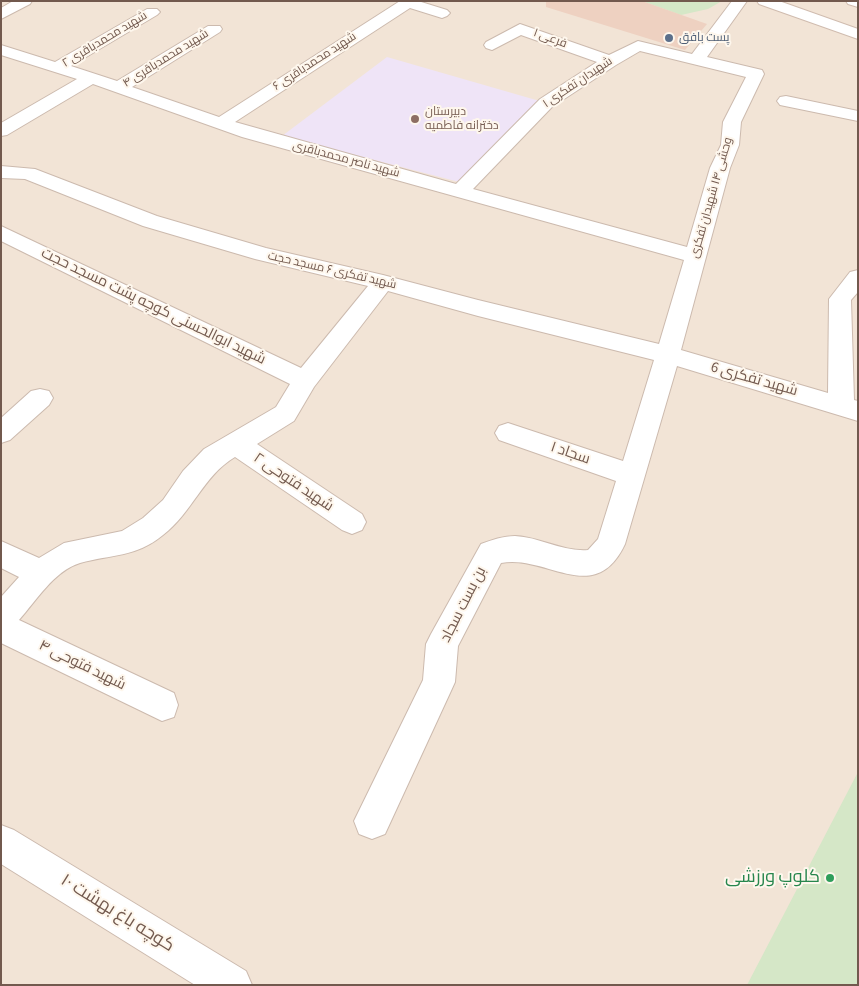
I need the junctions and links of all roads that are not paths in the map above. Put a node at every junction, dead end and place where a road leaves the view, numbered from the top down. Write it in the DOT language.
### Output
graph roads {
  1 [pos="25,1"];
  2 [pos="740,1"];
  3 [pos="764,1"];
  4 [pos="853,1"];
  5 [pos="858,3"];
  6 [pos="152,12"];
  7 [pos="442,13"];
  8 [pos="1,14"];
  9 [pos="214,29"];
  10 [pos="858,34"];
  11 [pos="492,45"];
  12 [pos="1,50"];
  13 [pos="697,59"];
  14 [pos="610,61"];
  15 [pos="58,68"];
  16 [pos="91,78"];
  17 [pos="118,88"];
  18 [pos="786,101"];
  19 [pos="858,116"];
  20 [pos="221,122"];
  21 [pos="1,131"];
  22 [pos="1,172"];
  23 [pos="28,173"];
  24 [pos="1,192"];
  25 [pos="459,192"];
  26 [pos="1,233"];
  27 [pos="696,256"];
  28 [pos="858,277"];
  29 [pos="383,282"];
  30 [pos="668,355"];
  31 [pos="305,381"];
  32 [pos="40,398"];
  33 [pos="849,409"];
  34 [pos="1,433"];
  35 [pos="508,433"];
  36 [pos="235,443"];
  37 [pos="632,475"];
  38 [pos="352,522"];
  39 [pos="1,554"];
  40 [pos="41,573"];
  41 [pos="1,619"];
  42 [pos="1,627"];
  43 [pos="162,705"];
  44 [pos="372,820"];
  45 [pos="1,843"];
  46 [pos="232,985"];
  1 -- 8 [label="street"];
  2 -- 13 [label="street"];
  3 -- 10 [label="street"];
  4 -- 5 [label="street"];
  6 -- 15 [label="street, شهید محمدباقری ۲"];
  7 -- 20 [label="street, شهید محمدباقری ۶"];
  9 -- 17 [label="street, شهید محمدباقری ۴"];
  11 -- 14 [label="street, فرعی ۱"];
  12 -- 15 [label="street, شهید ناصر محمدباقری"];
  13 -- 14 [label="street, شهیدان تفکری ۱"];
  13 -- 27 [label="street, وحشی ۱۴ شهیدان تفکری"];
  14 -- 25 [label="street, شهیدان تفکری ۱"];
  15 -- 16 [label="street, شهید ناصر محمدباقری"];
  16 -- 17 [label="street, شهید ناصر محمدباقری"];
  16 -- 21 [label="street"];
  17 -- 20 [label="street, شهید ناصر محمدباقری"];
  18 -- 19 [label="street"];
  20 -- 25 [label="street, شهید ناصر محمدباقری"];
  22 -- 23 [label="street, شهید تفکری ۶ مسجد حجت"];
  23 -- 24 [label="street"];
  23 -- 29 [label="street, شهید تفکری ۶ مسجد حجت"];
  25 -- 27 [label="street, شهید ناصر محمدباقری"];
  26 -- 31 [label="street, شهید ابوالحسنی کوچه پشت مسجد حجت"];
  27 -- 30 [label="street, وحشی ۱۴ شهیدان تفکری"];
  28 -- 33 [label="street"];
  29 -- 30 [label="street, شهید تفکری ۶ مسجد حجت"];
  29 -- 31 [label="street"];
  30 -- 33 [label="street, شهید تفکری 6"];
  30 -- 37 [label="street, بن بست سجاد"];
  31 -- 36 [label="street"];
  32 -- 34 [label="street"];
  35 -- 37 [label="street, سجاد ۱"];
  36 -- 38 [label="street, شهید فتوحی ۲"];
  36 -- 40 [label="street"];
  37 -- 44 [label="street, بن بست سجاد"];
  39 -- 40 [label="street"];
  40 -- 41 [label="street"];
  42 -- 43 [label="street, شهید فتوحی ۴"];
  45 -- 46 [label="street, کوچه باغ بهشت ۱۰"];
}
